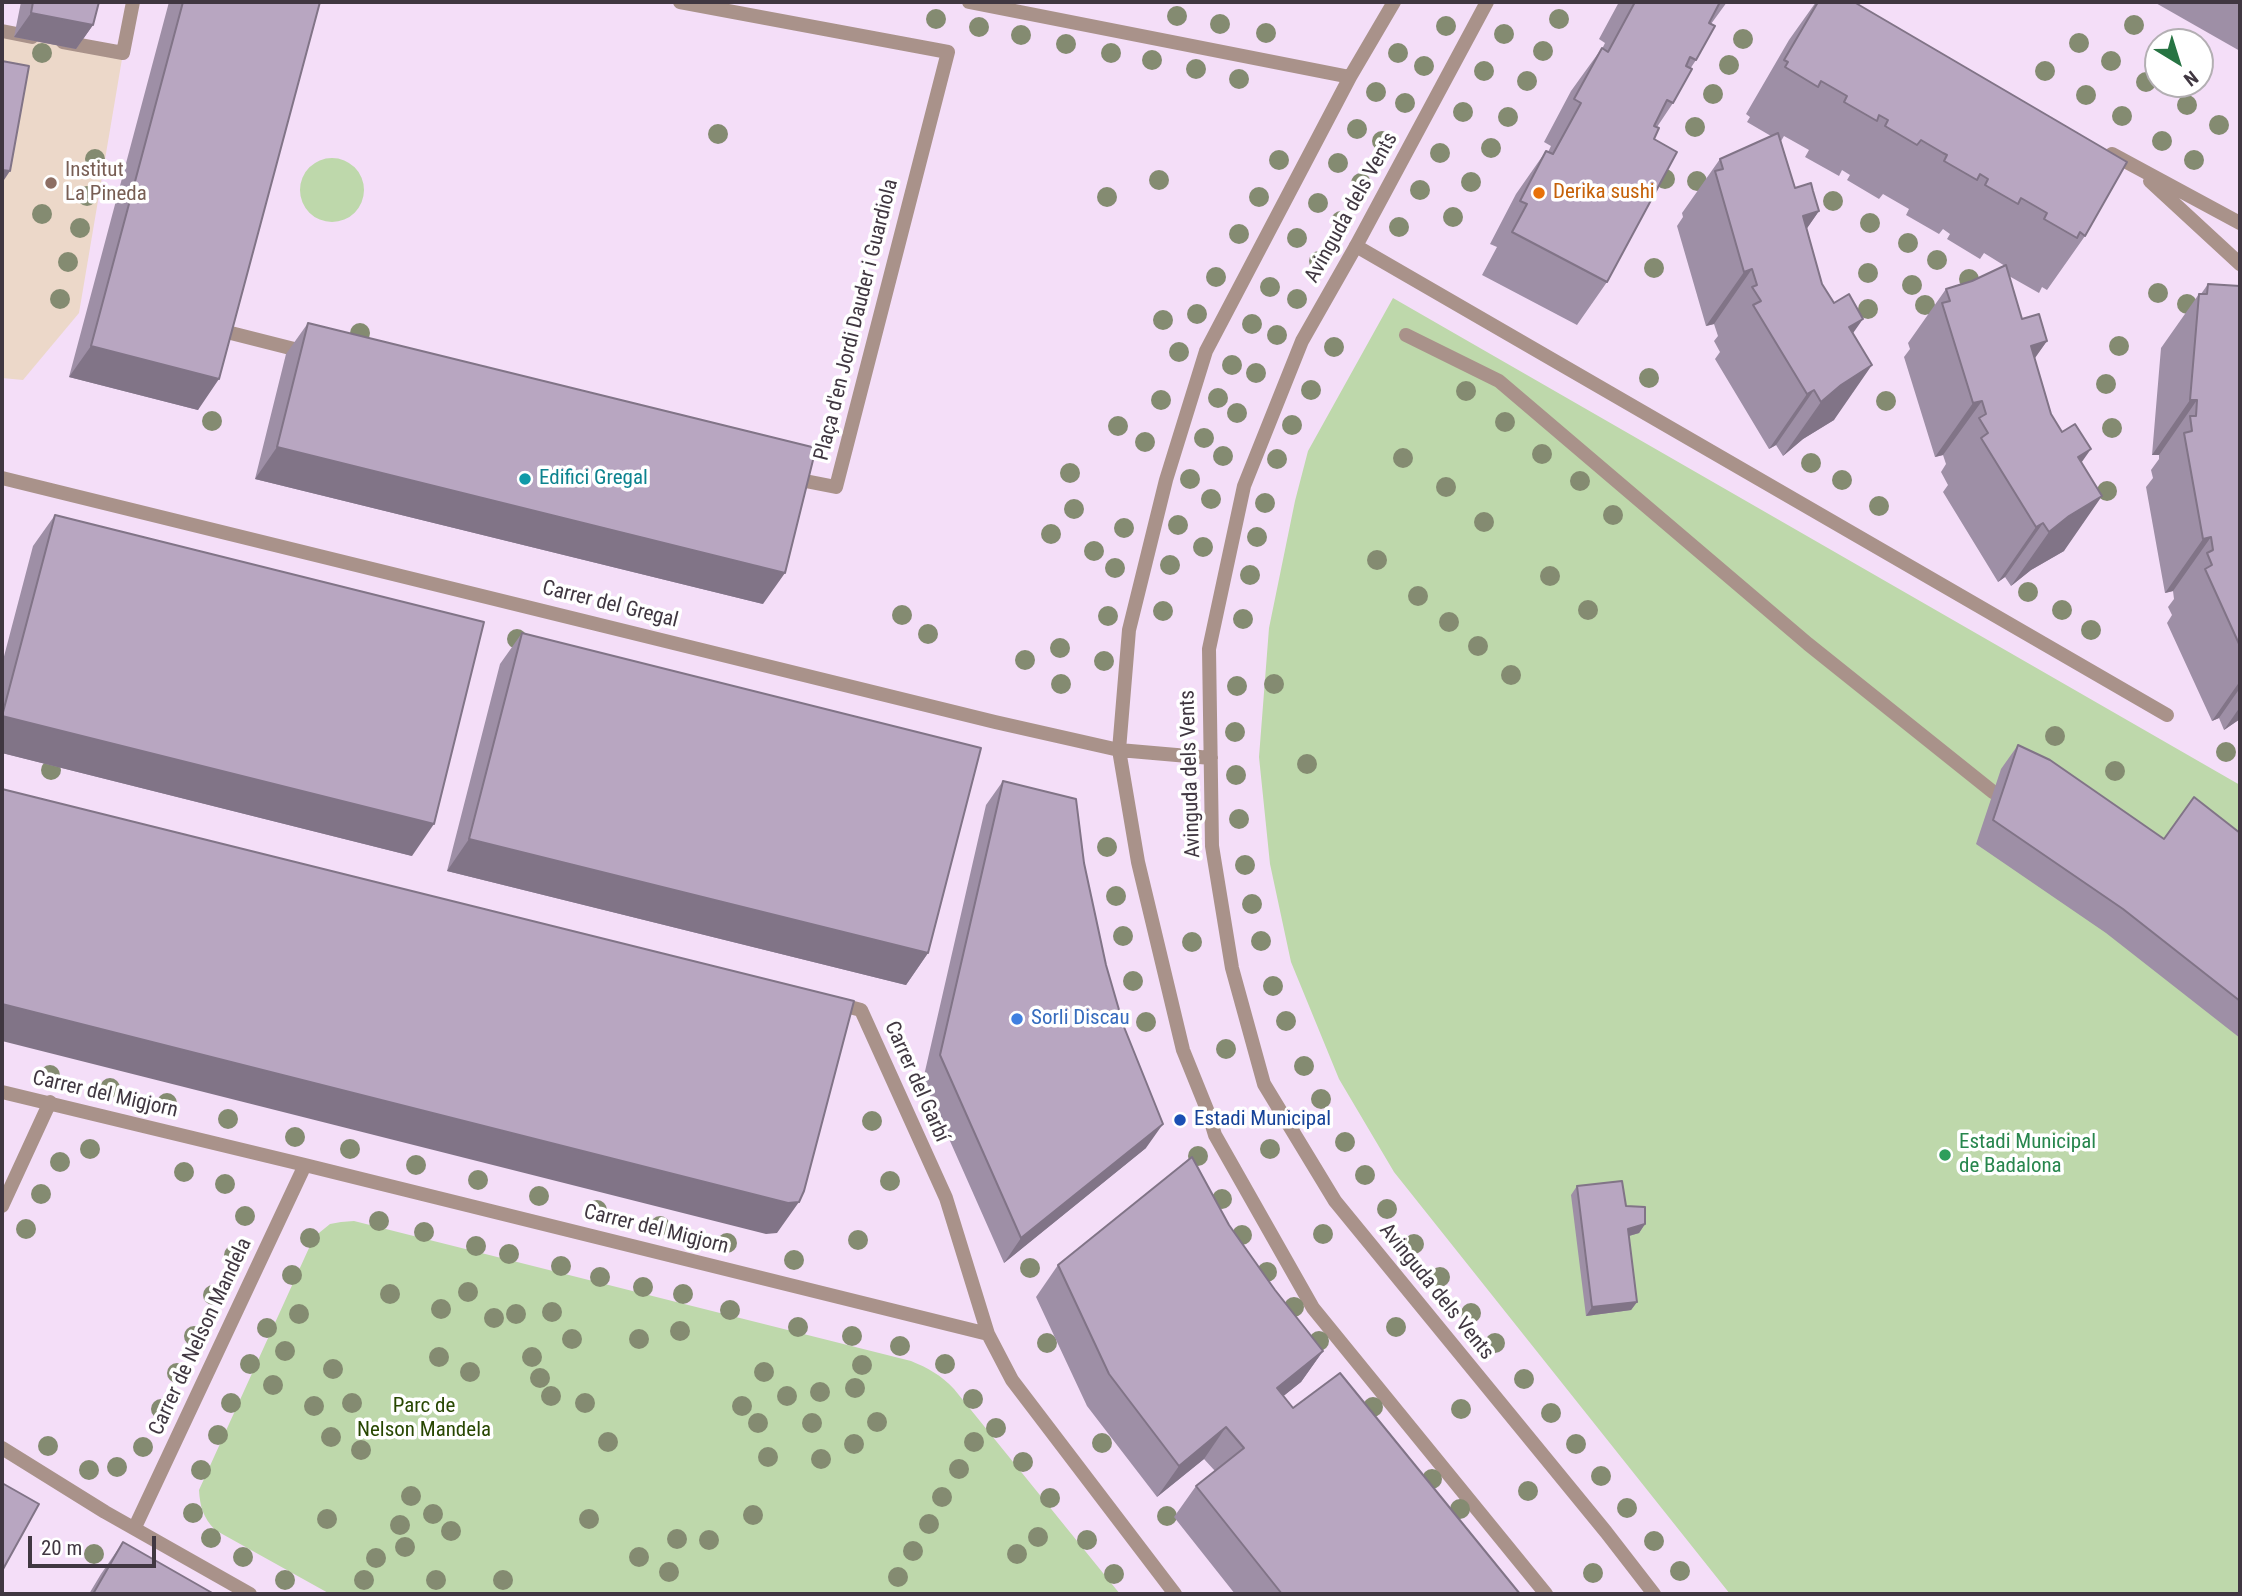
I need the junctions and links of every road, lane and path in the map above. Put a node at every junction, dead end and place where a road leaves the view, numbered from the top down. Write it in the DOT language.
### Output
graph roads {
  1 [pos="133,2"];
  2 [pos="680,2"];
  3 [pos="970,2"];
  4 [pos="1394,2"];
  5 [pos="1487,2"];
  6 [pos="2,32"];
  7 [pos="1350,77"];
  8 [pos="2101,147"];
  9 [pos="2137,168"];
  10 [pos="2240,223"];
  11 [pos="1356,246"];
  12 [pos="2240,264"];
  13 [pos="223,316"];
  14 [pos="1406,335"];
  15 [pos="326,358"];
  16 [pos="781,476"];
  17 [pos="2,478"];
  18 [pos="2166,715"];
  19 [pos="1119,750"];
  20 [pos="1211,758"];
  21 [pos="1993,793"];
  22 [pos="820,999"];
  23 [pos="2,1092"];
  24 [pos="50,1102"];
  25 [pos="305,1165"];
  26 [pos="2,1206"];
  27 [pos="988,1334"];
  28 [pos="2,1448"];
  29 [pos="135,1527"];
  30 [pos="250,1594"];
  31 [pos="1175,1594"];
  32 [pos="1546,1594"];
  33 [pos="1654,1594"];
  1 -- 6 [label="street"];
  2 -- 16 [label="street, Plaça d'en Jordi Dauder i Guardiola"];
  3 -- 7 [label="street"];
  4 -- 7 [label="street"];
  5 -- 11 [label="street, Avinguda dels Vents"];
  7 -- 19 [label="street"];
  8 -- 9 [label="street"];
  9 -- 10 [label="street"];
  9 -- 12 [label="street"];
  11 -- 18 [label="street"];
  11 -- 20 [label="street, Avinguda dels Vents"];
  13 -- 15 [label="street"];
  14 -- 21 [label="street"];
  17 -- 19 [label="street, Carrer del Gregal"];
  19 -- 20 [label="street, Carrer del Gregal"];
  19 -- 32 [label="street"];
  20 -- 33 [label="street, Avinguda dels Vents"];
  22 -- 27 [label="street, Carrer del Garbí"];
  23 -- 24 [label="street, Carrer del Migjorn"];
  24 -- 25 [label="street, Carrer del Migjorn"];
  24 -- 26 [label="street"];
  25 -- 27 [label="street, Carrer del Migjorn"];
  25 -- 29 [label="street, Carrer de Nelson Mandela"];
  27 -- 31 [label="street"];
  28 -- 29 [label="street"];
  29 -- 30 [label="street"];
}
